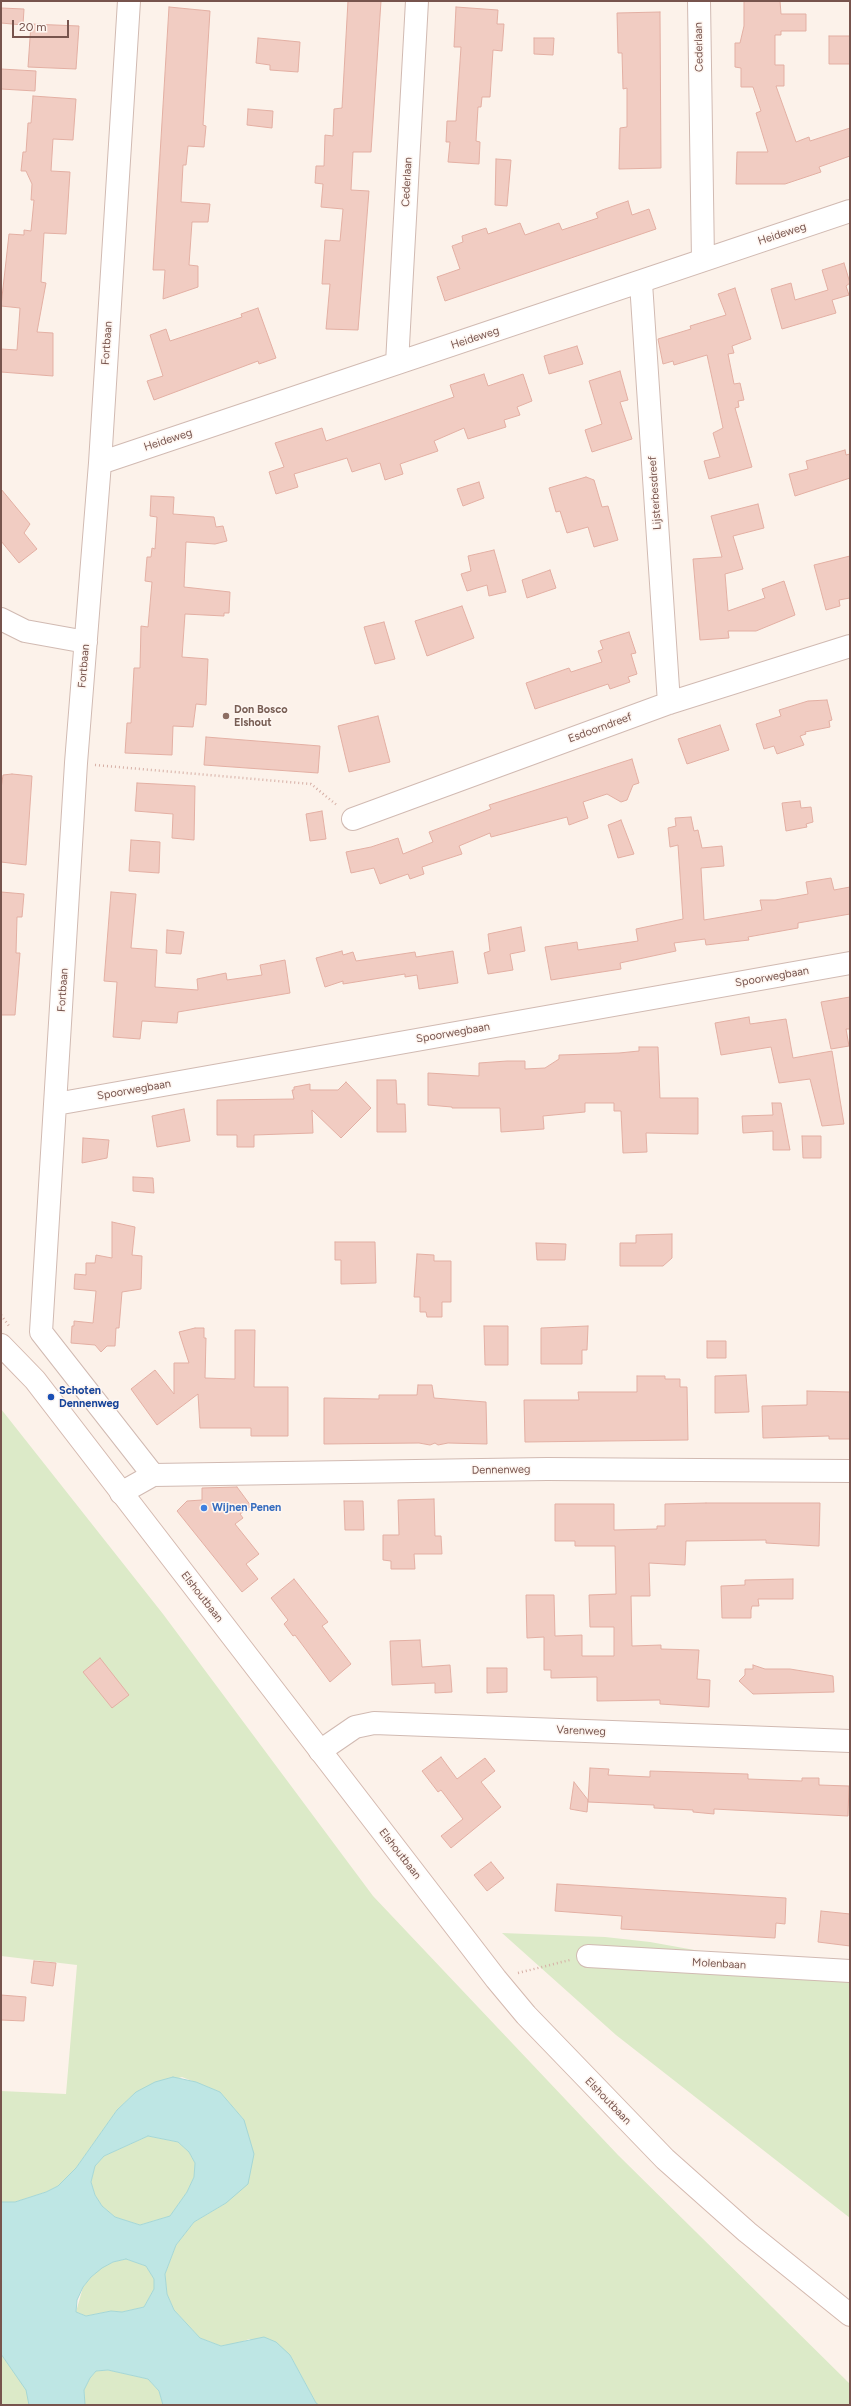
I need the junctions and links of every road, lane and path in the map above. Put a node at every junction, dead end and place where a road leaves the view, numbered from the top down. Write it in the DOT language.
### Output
graph roads {
  1 [pos="129,1"];
  2 [pos="417,1"];
  3 [pos="699,1"];
  4 [pos="850,211"];
  5 [pos="703,260"];
  6 [pos="641,283"];
  7 [pos="397,363"];
  8 [pos="100,463"];
  9 [pos="1,619"];
  10 [pos="86,642"];
  11 [pos="850,646"];
  12 [pos="669,703"];
  13 [pos="76,763"];
  14 [pos="354,819"];
  15 [pos="850,963"];
  16 [pos="56,1104"];
  17 [pos="1,1345"];
  18 [pos="850,1471"];
  19 [pos="152,1475"];
  20 [pos="121,1493"];
  21 [pos="850,1741"];
  22 [pos="320,1751"];
  23 [pos="588,1956"];
  24 [pos="850,1971"];
  25 [pos="521,1979"];
  26 [pos="850,2315"];
  1 -- 8 [label="street, Fortbaan"];
  2 -- 7 [label="street, Cederlaan"];
  3 -- 5 [label="street, Cederlaan"];
  4 -- 5 [label="street, Heideweg"];
  5 -- 6 [label="street, Heideweg"];
  6 -- 7 [label="street, Heideweg"];
  6 -- 12 [label="street, Lijsterbesdreef"];
  7 -- 8 [label="street, Heideweg"];
  8 -- 10 [label="street, Fortbaan"];
  9 -- 10 [label="street"];
  10 -- 13 [label="street, Fortbaan"];
  11 -- 12 [label="street, Esdoorndreef"];
  12 -- 14 [label="street, Esdoorndreef"];
  13 -- 14 [label="path"];
  13 -- 16 [label="street, Fortbaan"];
  15 -- 16 [label="street, Spoorwegbaan"];
  16 -- 19 [label="street, Fortbaan"];
  17 -- 20 [label="street, Elshoutbaan"];
  18 -- 19 [label="street, Dennenweg"];
  19 -- 20 [label="street"];
  20 -- 22 [label="street, Elshoutbaan"];
  21 -- 22 [label="street, Varenweg"];
  22 -- 26 [label="street, Elshoutbaan"];
  23 -- 24 [label="street, Molenbaan"];
  23 -- 25 [label="path"];
}
